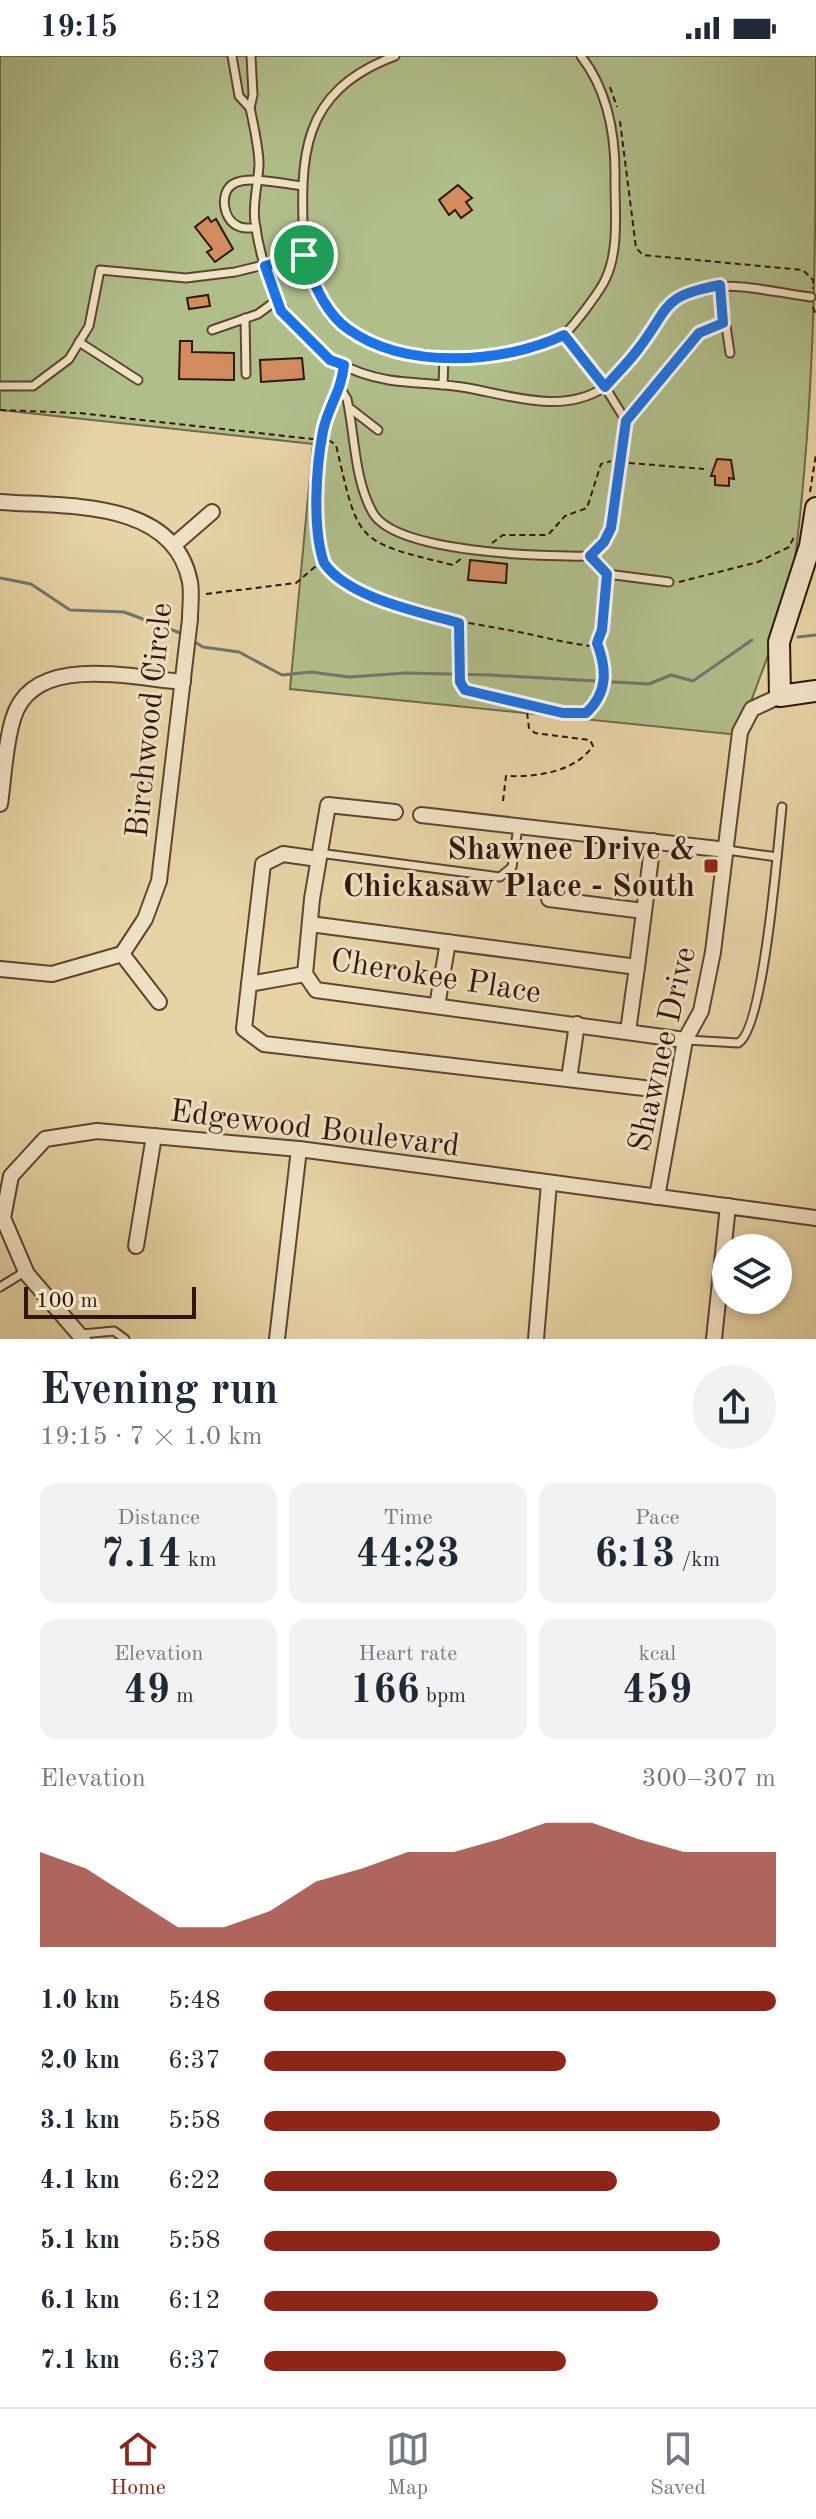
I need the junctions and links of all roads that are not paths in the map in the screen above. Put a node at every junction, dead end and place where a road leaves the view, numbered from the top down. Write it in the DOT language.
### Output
graph roads {
  1 [pos="232,56"];
  2 [pos="251,56"];
  3 [pos="395,56"];
  4 [pos="581,56"];
  5 [pos="250,108"];
  6 [pos="257,182"];
  7 [pos="302,186"];
  8 [pos="256,228"];
  9 [pos="304,255"];
  10 [pos="265,266"];
  11 [pos="720,285"];
  12 [pos="814,298"];
  13 [pos="277,300"];
  14 [pos="245,318"];
  15 [pos="723,323"];
  16 [pos="212,330"];
  17 [pos="564,335"];
  18 [pos="79,342"];
  19 [pos="730,353"];
  20 [pos="444,356"];
  21 [pos="344,365"];
  22 [pos="246,374"];
  23 [pos="138,380"];
  24 [pos="443,385"];
  25 [pos="0,386"];
  26 [pos="605,387"];
  27 [pos="341,389"];
  28 [pos="332,406"];
  29 [pos="349,408"];
  30 [pos="626,421"];
  31 [pos="378,430"];
  32 [pos="0,502"];
  33 [pos="813,503"];
  34 [pos="212,512"];
  35 [pos="174,545"];
  36 [pos="590,556"];
  37 [pos="669,582"];
  38 [pos="183,682"];
  39 [pos="816,691"];
  40 [pos="780,696"];
  41 [pos="0,804"];
  42 [pos="782,807"];
  43 [pos="395,812"];
  44 [pos="421,815"];
  45 [pos="518,825"];
  46 [pos="653,841"];
  47 [pos="727,850"];
  48 [pos="318,856"];
  49 [pos="777,857"];
  50 [pos="549,899"];
  51 [pos="644,911"];
  52 [pos="310,924"];
  53 [pos="448,942"];
  54 [pos="122,954"];
  55 [pos="637,967"];
  56 [pos="0,969"];
  57 [pos="305,974"];
  58 [pos="249,984"];
  59 [pos="159,1002"];
  60 [pos="437,1006"];
  61 [pos="577,1024"];
  62 [pos="628,1031"];
  63 [pos="685,1040"];
  64 [pos="569,1079"];
  65 [pos="644,1088"];
  66 [pos="154,1136"];
  67 [pos="299,1149"];
  68 [pos="549,1183"];
  69 [pos="657,1197"];
  70 [pos="728,1206"];
  71 [pos="816,1218"];
  72 [pos="136,1246"];
  73 [pos="26,1271"];
  74 [pos="0,1287"];
  75 [pos="81,1337"];
  76 [pos="125,1339"];
  77 [pos="277,1339"];
  78 [pos="536,1339"];
  79 [pos="714,1339"];
  1 -- 5 [label="lane"];
  2 -- 5 [label="lane"];
  3 -- 7 [label="lane"];
  4 -- 17 [label="lane"];
  5 -- 6 [label="lane"];
  6 -- 7 [label="lane"];
  6 -- 8 [label="lane"];
  6 -- 8 [label="lane"];
  7 -- 9 [label="lane"];
  8 -- 10 [label="lane"];
  9 -- 10 [label="lane"];
  9 -- 20 [label="lane"];
  10 -- 13 [label="lane"];
  10 -- 18 [label="lane"];
  11 -- 12 [label="lane"];
  11 -- 15 [label="lane"];
  11 -- 26 [label="lane"];
  13 -- 14 [label="lane"];
  13 -- 21 [label="lane"];
  14 -- 16 [label="lane"];
  14 -- 22 [label="lane"];
  15 -- 19 [label="lane"];
  15 -- 30 [label="lane"];
  17 -- 20 [label="lane"];
  17 -- 26 [label="lane"];
  18 -- 23 [label="lane"];
  18 -- 25 [label="lane"];
  20 -- 24 [label="lane"];
  21 -- 24 [label="lane"];
  21 -- 27 [label="lane"];
  24 -- 26 [label="lane"];
  26 -- 30 [label="lane"];
  27 -- 28 [label="lane"];
  27 -- 29 [label="lane"];
  29 -- 31 [label="lane"];
  29 -- 36 [label="lane"];
  30 -- 36 [label="lane"];
  32 -- 35 [label="street"];
  33 -- 40 [label="street"];
  34 -- 35 [label="street"];
  35 -- 38 [label="street, Birchwood Circle"];
  36 -- 37 [label="lane"];
  38 -- 41 [label="street"];
  38 -- 54 [label="street, Birchwood Circle"];
  39 -- 40 [label="street"];
  40 -- 47 [label="street, Shawnee Drive"];
  42 -- 49 [label="lane"];
  43 -- 48 [label="street, Cherokee Place"];
  44 -- 45 [label="street"];
  45 -- 46 [label="street"];
  45 -- 48 [label="lane"];
  46 -- 47 [label="street"];
  46 -- 51 [label="street"];
  47 -- 49 [label="lane"];
  47 -- 63 [label="street, Shawnee Drive"];
  48 -- 52 [label="street, Cherokee Place"];
  48 -- 58 [label="street"];
  49 -- 63 [label="lane"];
  50 -- 51 [label="street"];
  51 -- 55 [label="street"];
  52 -- 53 [label="street"];
  52 -- 57 [label="street, Cherokee Place"];
  53 -- 55 [label="street"];
  53 -- 60 [label="street"];
  54 -- 56 [label="street"];
  54 -- 59 [label="street"];
  55 -- 62 [label="street"];
  57 -- 58 [label="street"];
  57 -- 60 [label="street, Cherokee Place"];
  58 -- 64 [label="street"];
  60 -- 61 [label="street, Cherokee Place"];
  61 -- 62 [label="street, Cherokee Place"];
  61 -- 64 [label="street"];
  62 -- 63 [label="street, Cherokee Place"];
  63 -- 69 [label="street, Shawnee Drive"];
  64 -- 65 [label="street"];
  66 -- 67 [label="street, Edgewood Boulevard"];
  66 -- 72 [label="street"];
  66 -- 73 [label="street, Edgewood Boulevard"];
  67 -- 68 [label="street, Edgewood Boulevard"];
  67 -- 77 [label="street"];
  68 -- 69 [label="street, Edgewood Boulevard"];
  68 -- 78 [label="street"];
  69 -- 70 [label="street, Edgewood Boulevard"];
  70 -- 71 [label="street, Edgewood Boulevard"];
  70 -- 79 [label="street"];
  73 -- 74 [label="lane"];
  73 -- 75 [label="street, Edgewood Boulevard"];
  75 -- 76 [label="lane"];
}
